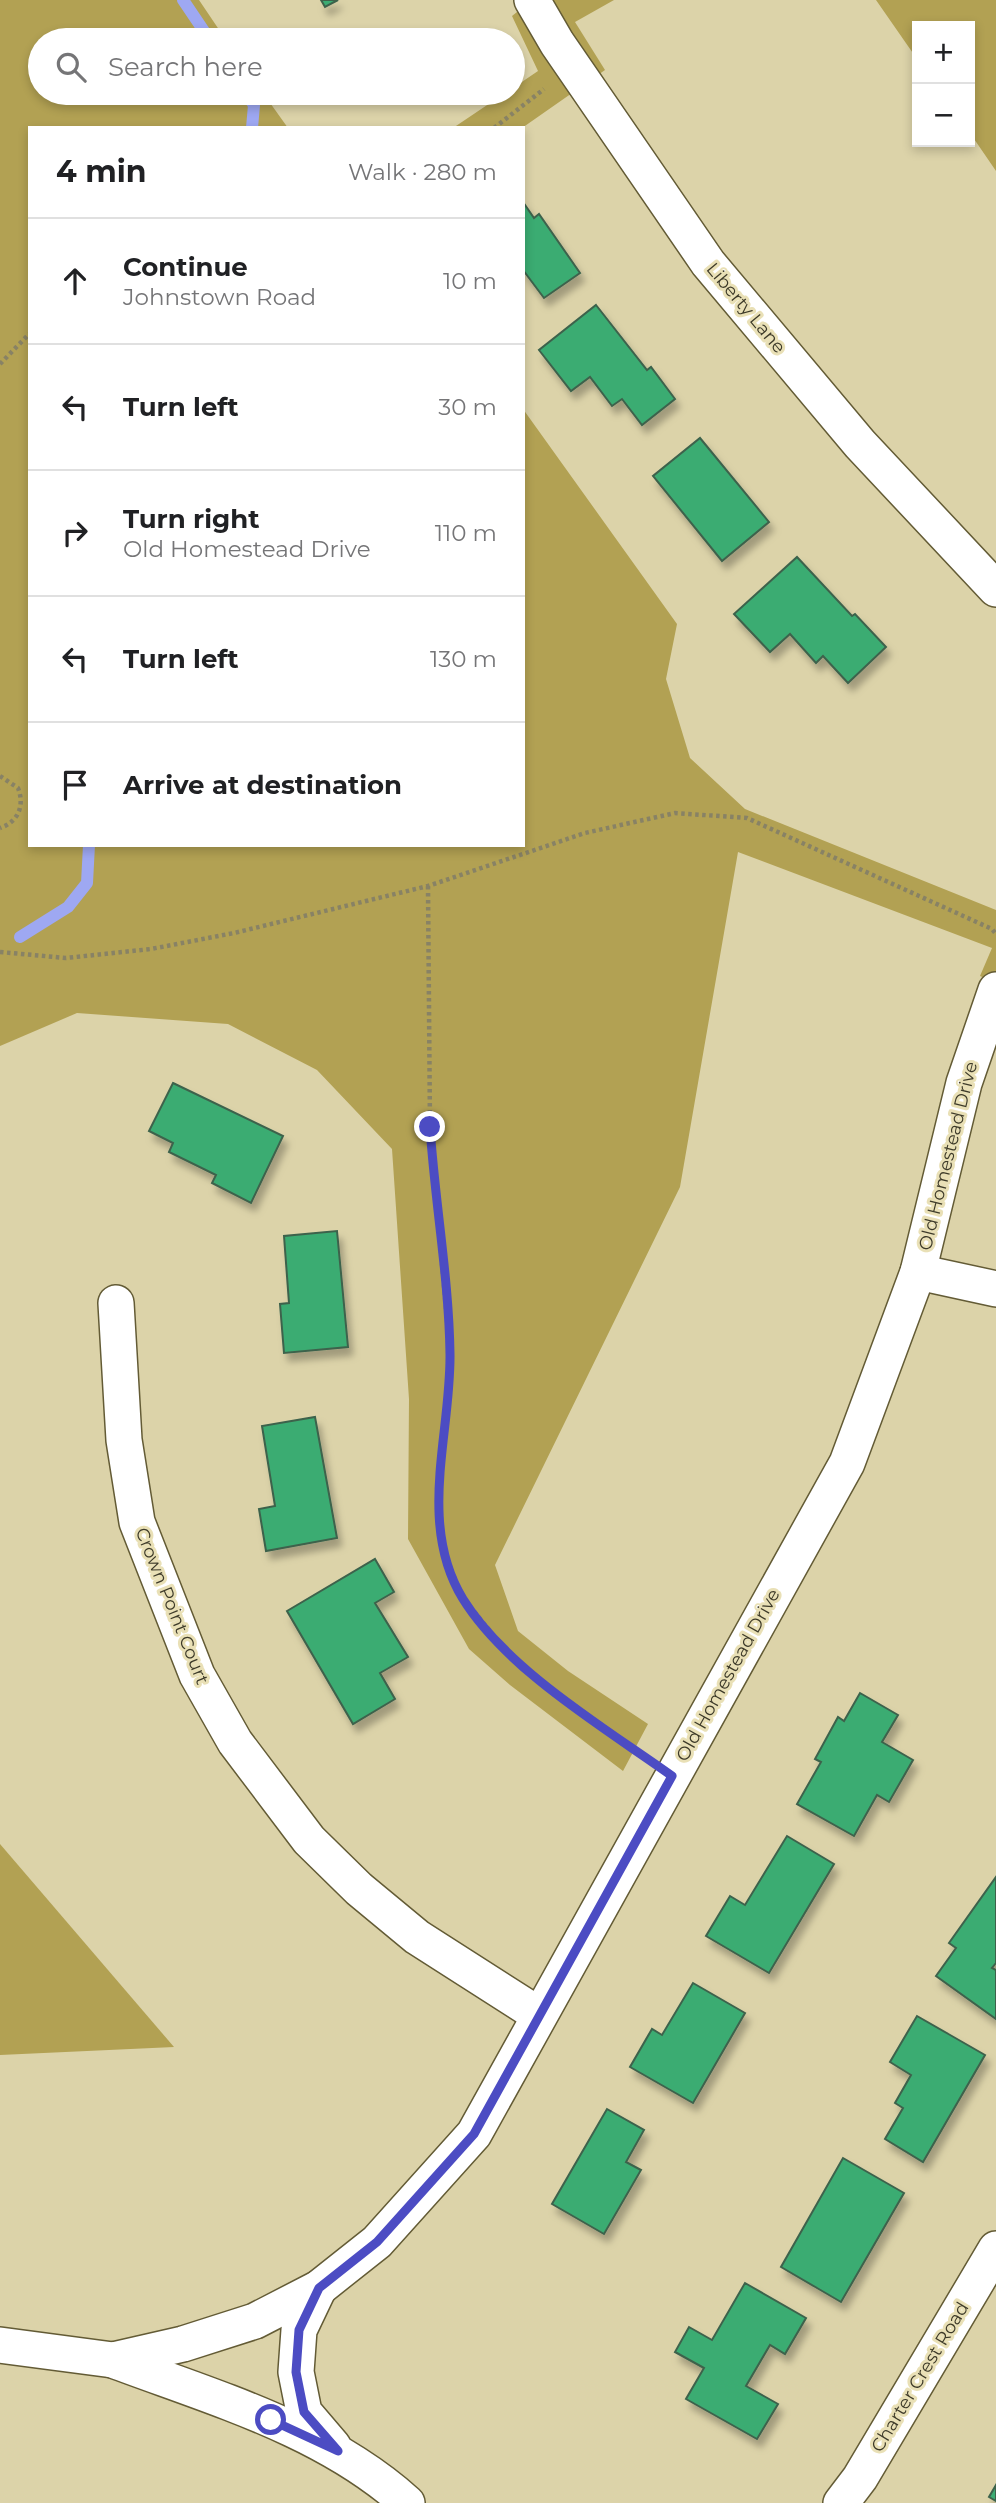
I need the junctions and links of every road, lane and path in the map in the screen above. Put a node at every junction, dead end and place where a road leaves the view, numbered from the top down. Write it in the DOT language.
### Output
graph roads {
  1 [pos="532,0"];
  2 [pos="28,335"];
  3 [pos="0,364"];
  4 [pos="996,589"];
  5 [pos="0,776"];
  6 [pos="0,828"];
  7 [pos="428,886"];
  8 [pos="996,934"];
  9 [pos="0,952"];
  10 [pos="996,990"];
  11 [pos="918,1272"];
  12 [pos="996,1289"];
  13 [pos="116,1303"];
  14 [pos="672,1776"];
  15 [pos="539,2015"];
  16 [pos="996,2249"];
  17 [pos="319,2288"];
  18 [pos="0,2345"];
  19 [pos="113,2360"];
  20 [pos="338,2451"];
  21 [pos="407,2503"];
  22 [pos="841,2503"];
  1 -- 4 [label="street, Liberty Lane"];
  2 -- 3 [label="path"];
  5 -- 6 [label="path"];
  7 -- 8 [label="path"];
  7 -- 9 [label="path"];
  7 -- 14 [label="path"];
  10 -- 11 [label="street, Old Homestead Drive"];
  11 -- 12 [label="street"];
  11 -- 14 [label="street, Old Homestead Drive"];
  13 -- 15 [label="street, Crown Point Court"];
  14 -- 15 [label="street, Old Homestead Drive"];
  15 -- 17 [label="street, Old Homestead Drive"];
  16 -- 22 [label="street, Charter Crest Road"];
  17 -- 19 [label="street, Old Homestead Drive"];
  17 -- 20 [label="street"];
  18 -- 19 [label="street, Old Homestead Drive"];
  19 -- 20 [label="street"];
  20 -- 21 [label="street"];
}
